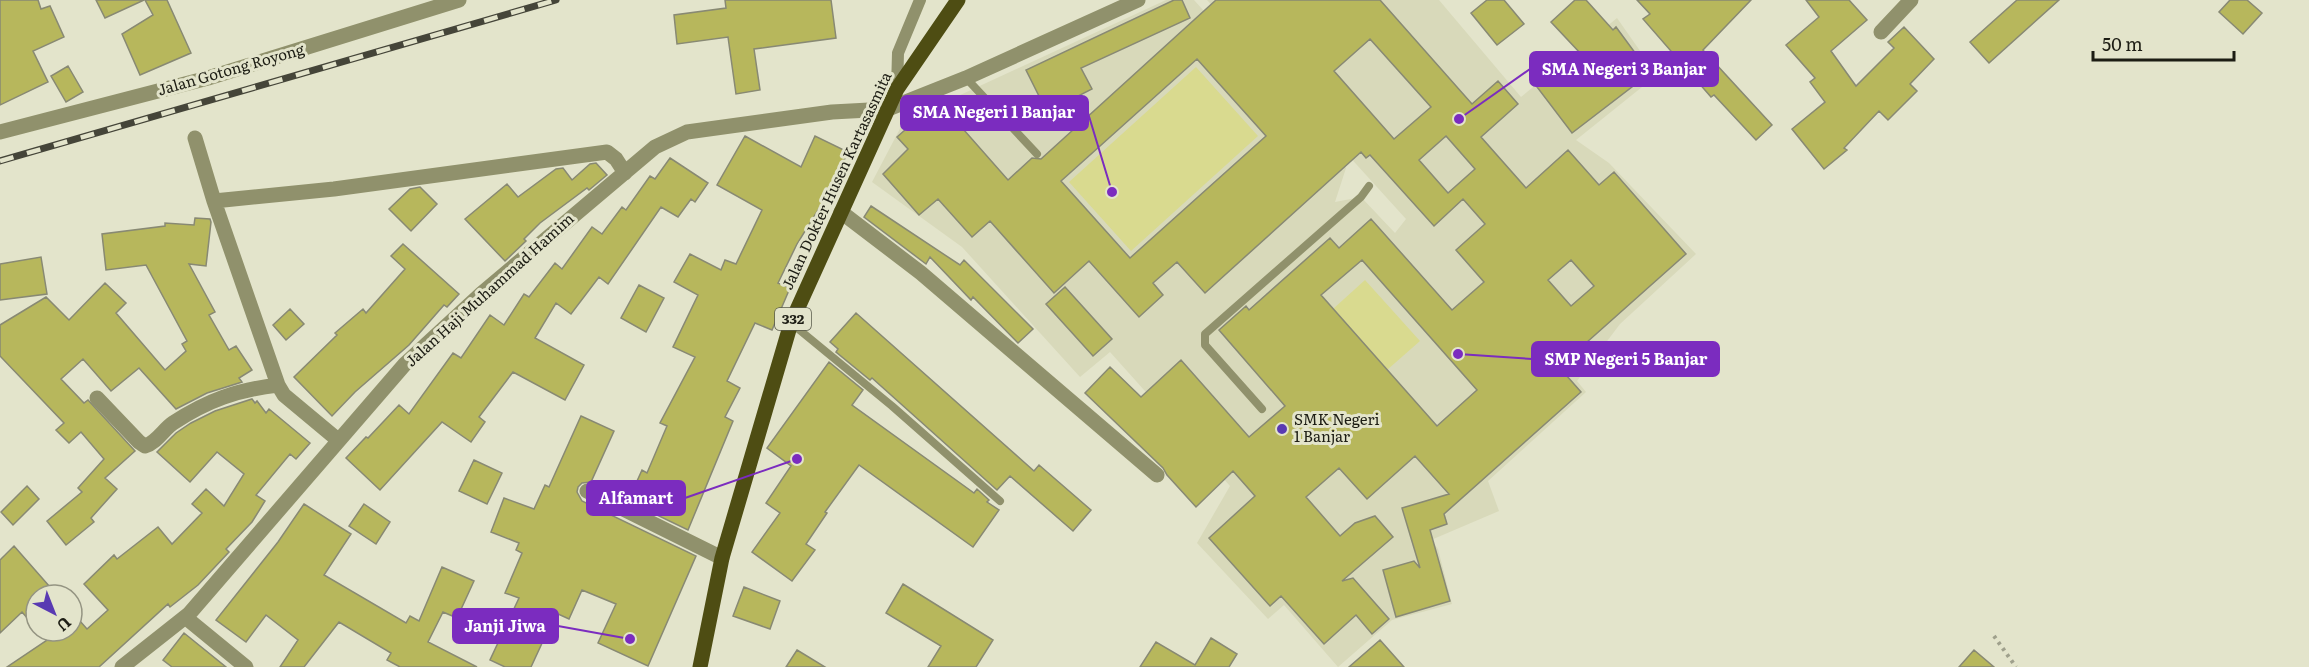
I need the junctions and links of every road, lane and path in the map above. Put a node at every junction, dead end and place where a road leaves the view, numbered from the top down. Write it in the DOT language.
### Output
graph roads {
  1 [pos="459,0"];
  2 [pos="920,0"];
  3 [pos="958,0"];
  4 [pos="1138,0"];
  5 [pos="1911,0"];
  6 [pos="1881,32"];
  7 [pos="966,78"];
  8 [pos="897,88"];
  9 [pos="888,109"];
  10 [pos="0,132"];
  11 [pos="195,138"];
  12 [pos="1037,154"];
  13 [pos="625,173"];
  14 [pos="1369,186"];
  15 [pos="214,201"];
  16 [pos="841,212"];
  17 [pos="791,323"];
  18 [pos="278,386"];
  19 [pos="97,398"];
  20 [pos="1262,409"];
  21 [pos="338,440"];
  22 [pos="1157,475"];
  23 [pos="587,491"];
  24 [pos="1000,501"];
  25 [pos="722,558"];
  26 [pos="185,617"];
  27 [pos="1994,636"];
  28 [pos="122,667"];
  29 [pos="246,667"];
  30 [pos="700,667"];
  31 [pos="2016,667"];
  1 -- 10 [label="street, Jalan Gotong Royong"];
  2 -- 8 [label="street"];
  3 -- 8 [label="main road, Jalan Dokter Husen Kartasasmita / 332"];
  4 -- 7 [label="street, Jalan Haji Muhammad Hamim"];
  5 -- 6 [label="street"];
  7 -- 9 [label="street, Jalan Haji Muhammad Hamim"];
  7 -- 12 [label="lane"];
  8 -- 9 [label="main road, Jalan Dokter Husen Kartasasmita / 332"];
  9 -- 13 [label="street, Jalan Haji Muhammad Hamim"];
  9 -- 16 [label="main road, Jalan Dokter Husen Kartasasmita / 332"];
  11 -- 15 [label="street"];
  13 -- 15 [label="street"];
  13 -- 21 [label="street, Jalan Haji Muhammad Hamim"];
  14 -- 20 [label="lane"];
  15 -- 18 [label="street"];
  16 -- 17 [label="main road, Jalan Dokter Husen Kartasasmita / 332"];
  16 -- 22 [label="street"];
  17 -- 24 [label="lane"];
  17 -- 25 [label="main road, Jalan Dokter Husen Kartasasmita / 332"];
  18 -- 19 [label="street"];
  18 -- 21 [label="street"];
  21 -- 26 [label="street, Jalan Haji Muhammad Hamim"];
  23 -- 25 [label="street"];
  25 -- 30 [label="main road, Jalan Dokter Husen Kartasasmita / 332"];
  26 -- 28 [label="street, Jalan Haji Muhammad Hamim"];
  26 -- 29 [label="street"];
  27 -- 31 [label="path"];
}
